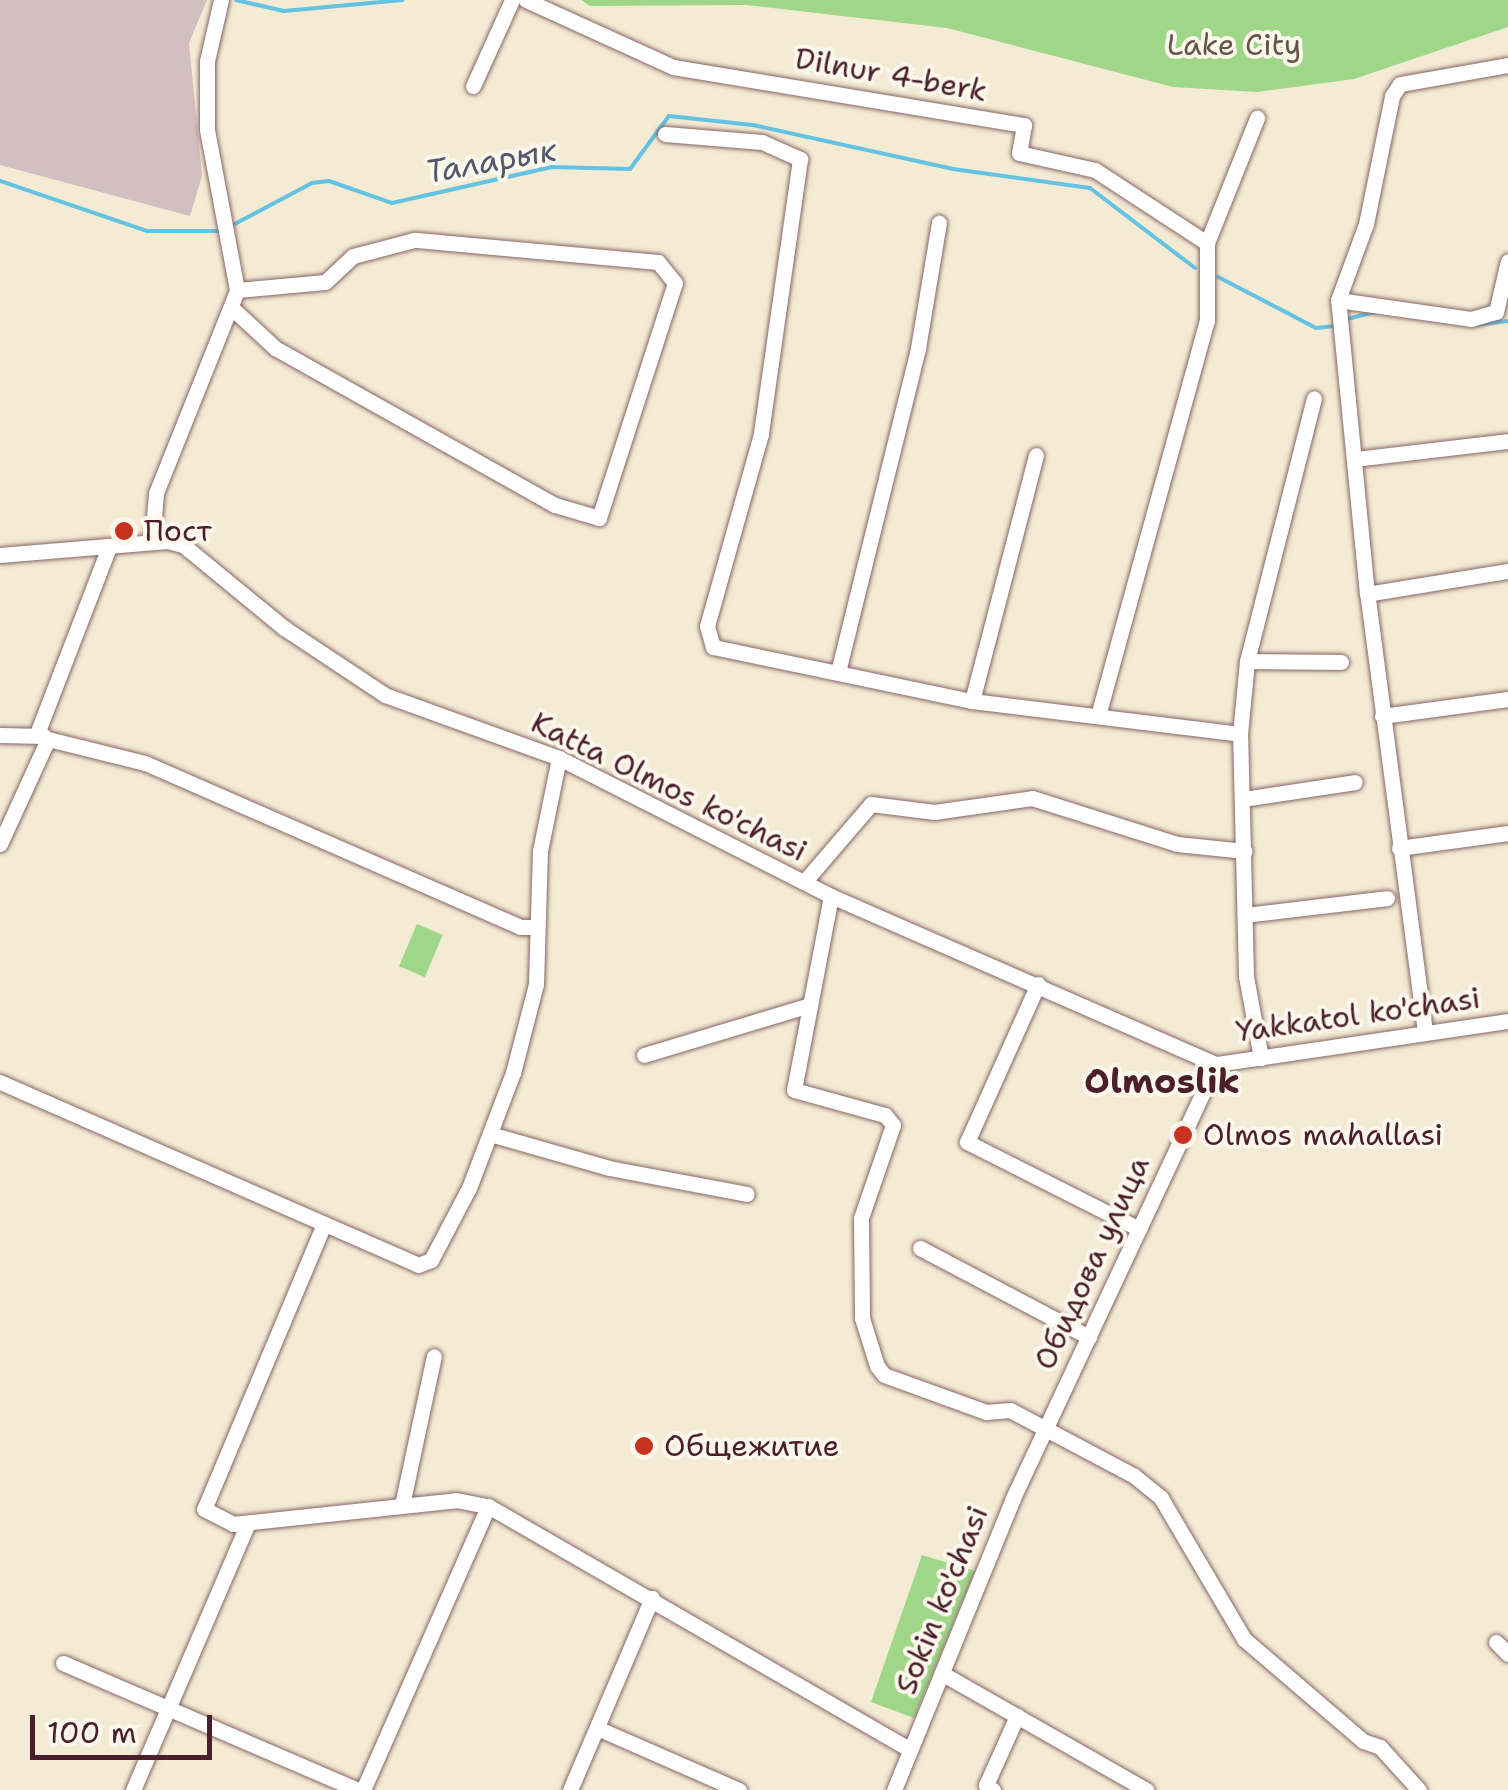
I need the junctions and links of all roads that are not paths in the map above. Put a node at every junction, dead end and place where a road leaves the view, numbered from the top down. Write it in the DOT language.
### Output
graph roads {
  1 [pos="221,0"];
  2 [pos="512,0"];
  3 [pos="526,0"];
  4 [pos="1508,65"];
  5 [pos="473,86"];
  6 [pos="1257,118"];
  7 [pos="665,134"];
  8 [pos="939,223"];
  9 [pos="1207,243"];
  10 [pos="1508,261"];
  11 [pos="237,290"];
  12 [pos="1338,300"];
  13 [pos="232,308"];
  14 [pos="1314,398"];
  15 [pos="1508,441"];
  16 [pos="1036,454"];
  17 [pos="1355,459"];
  18 [pos="152,542"];
  19 [pos="108,550"];
  20 [pos="0,556"];
  21 [pos="1508,571"];
  22 [pos="1367,594"];
  23 [pos="1246,661"];
  24 [pos="1341,662"];
  25 [pos="838,672"];
  26 [pos="1508,699"];
  27 [pos="972,701"];
  28 [pos="1099,712"];
  29 [pos="1382,716"];
  30 [pos="1240,734"];
  31 [pos="0,735"];
  32 [pos="43,735"];
  33 [pos="559,758"];
  34 [pos="1355,782"];
  35 [pos="1243,799"];
  36 [pos="1508,834"];
  37 [pos="0,844"];
  38 [pos="1398,848"];
  39 [pos="1244,851"];
  40 [pos="804,882"];
  41 [pos="831,896"];
  42 [pos="1387,898"];
  43 [pos="1245,916"];
  44 [pos="537,927"];
  45 [pos="1038,984"];
  46 [pos="810,1005"];
  47 [pos="1508,1022"];
  48 [pos="1425,1032"];
  49 [pos="644,1055"];
  50 [pos="1261,1058"];
  51 [pos="1216,1064"];
  52 [pos="0,1082"];
  53 [pos="490,1134"];
  54 [pos="747,1194"];
  55 [pos="324,1224"];
  56 [pos="1139,1228"];
  57 [pos="920,1248"];
  58 [pos="1089,1336"];
  59 [pos="434,1356"];
  60 [pos="1043,1430"];
  61 [pos="402,1505"];
  62 [pos="488,1506"];
  63 [pos="248,1523"];
  64 [pos="652,1598"];
  65 [pos="64,1663"];
  66 [pos="943,1674"];
  67 [pos="168,1710"];
  68 [pos="1017,1716"];
  69 [pos="597,1728"];
  70 [pos="910,1750"];
  71 [pos="133,1790"];
  72 [pos="360,1790"];
  73 [pos="570,1790"];
  74 [pos="739,1790"];
  75 [pos="894,1790"];
  76 [pos="993,1790"];
  77 [pos="1146,1790"];
  78 [pos="1419,1790"];
  1 -- 11 [label="street"];
  2 -- 5 [label="street"];
  3 -- 9 [label="street, Dilnur 4-berk"];
  4 -- 12 [label="street"];
  6 -- 9 [label="street"];
  7 -- 25 [label="street"];
  8 -- 25 [label="street"];
  9 -- 28 [label="street"];
  10 -- 12 [label="street"];
  11 -- 13 [label="street"];
  11 -- 13 [label="street"];
  12 -- 17 [label="street"];
  13 -- 18 [label="street"];
  14 -- 23 [label="street"];
  15 -- 17 [label="street"];
  16 -- 27 [label="street"];
  17 -- 22 [label="street"];
  18 -- 19 [label="street, Katta Olmos ko'chasi"];
  18 -- 33 [label="street, Katta Olmos ko'chasi"];
  19 -- 20 [label="street, Katta Olmos ko'chasi"];
  19 -- 32 [label="street"];
  21 -- 22 [label="street"];
  22 -- 29 [label="street"];
  23 -- 24 [label="street"];
  23 -- 30 [label="street"];
  25 -- 27 [label="street"];
  26 -- 29 [label="street"];
  27 -- 28 [label="street"];
  28 -- 30 [label="street"];
  29 -- 38 [label="street"];
  30 -- 35 [label="street"];
  31 -- 32 [label="street"];
  32 -- 37 [label="street"];
  32 -- 44 [label="street"];
  33 -- 40 [label="street, Katta Olmos ko'chasi"];
  33 -- 44 [label="street"];
  34 -- 35 [label="street"];
  35 -- 39 [label="street"];
  36 -- 38 [label="street"];
  38 -- 48 [label="street"];
  39 -- 40 [label="street"];
  39 -- 43 [label="street"];
  40 -- 41 [label="street, Katta Olmos ko'chasi"];
  41 -- 45 [label="street, Katta Olmos ko'chasi"];
  41 -- 46 [label="street"];
  42 -- 43 [label="street"];
  43 -- 50 [label="street"];
  44 -- 53 [label="street"];
  45 -- 51 [label="street, Katta Olmos ko'chasi"];
  45 -- 56 [label="street"];
  46 -- 49 [label="street"];
  46 -- 60 [label="street"];
  47 -- 48 [label="street, Yakkatol ko'chasi"];
  48 -- 50 [label="street, Yakkatol ko'chasi"];
  50 -- 51 [label="street, Yakkatol ko'chasi"];
  51 -- 56 [label="street, Обидова улица"];
  52 -- 55 [label="street"];
  53 -- 54 [label="street"];
  53 -- 55 [label="street"];
  55 -- 63 [label="street"];
  56 -- 58 [label="street, Обидова улица"];
  57 -- 58 [label="street"];
  58 -- 60 [label="street, Обидова улица"];
  59 -- 61 [label="street"];
  60 -- 66 [label="street, Sokin ko'chasi"];
  60 -- 78 [label="street"];
  61 -- 62 [label="street"];
  61 -- 63 [label="street"];
  62 -- 64 [label="street"];
  62 -- 72 [label="street"];
  63 -- 67 [label="street"];
  64 -- 69 [label="street"];
  64 -- 70 [label="street"];
  65 -- 67 [label="street"];
  66 -- 68 [label="street"];
  66 -- 70 [label="street, Sokin ko'chasi"];
  67 -- 71 [label="street"];
  67 -- 72 [label="street"];
  68 -- 76 [label="street"];
  68 -- 77 [label="street"];
  69 -- 73 [label="street"];
  69 -- 74 [label="street"];
  70 -- 75 [label="street, Sokin ko'chasi"];
}
